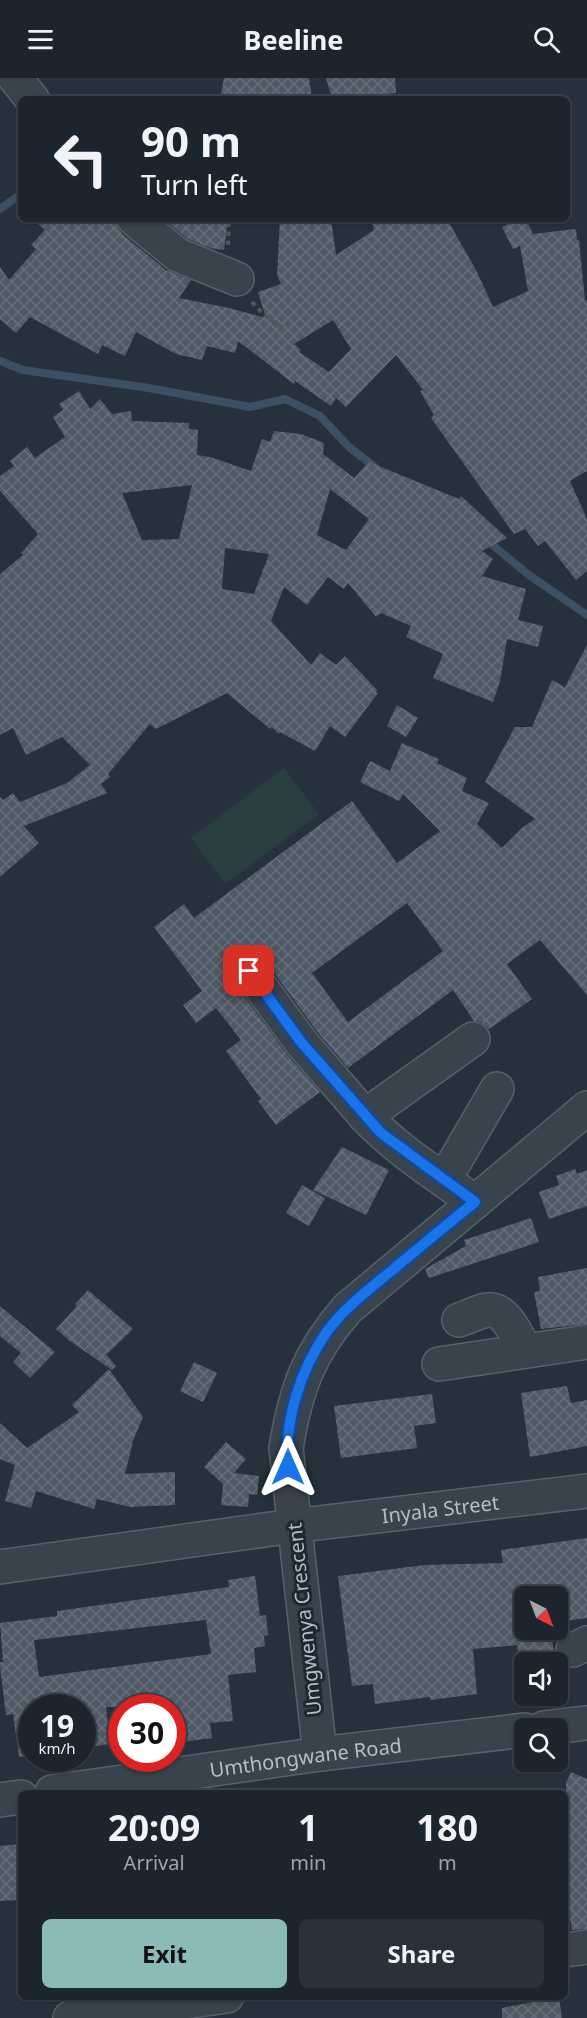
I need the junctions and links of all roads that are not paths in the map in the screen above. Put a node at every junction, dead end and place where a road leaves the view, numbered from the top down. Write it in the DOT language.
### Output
graph roads {
  1 [pos="9,78"];
  2 [pos="15,78"];
  3 [pos="0,84"];
  4 [pos="30,96"];
  5 [pos="138,222"];
  6 [pos="237,279"];
  7 [pos="249,971"];
  8 [pos="474,1039"];
  9 [pos="497,1089"];
  10 [pos="587,1108"];
  11 [pos="365,1116"];
  12 [pos="444,1180"];
  13 [pos="475,1202"];
  14 [pos="459,1320"];
  15 [pos="587,1342"];
  16 [pos="525,1351"];
  17 [pos="439,1364"];
  18 [pos="587,1491"];
  19 [pos="293,1526"];
  20 [pos="0,1567"];
  21 [pos="587,1723"];
  22 [pos="568,1725"];
  23 [pos="514,1731"];
  24 [pos="320,1754"];
  25 [pos="66,1790"];
  26 [pos="18,1797"];
  27 [pos="0,1800"];
  28 [pos="587,1947"];
  29 [pos="568,1950"];
  30 [pos="198,2000"];
  31 [pos="70,2018"];
  1 -- 3 [label="street"];
  2 -- 4 [label="street"];
  5 -- 6 [label="street"];
  7 -- 11 [label="street"];
  8 -- 11 [label="street"];
  9 -- 12 [label="street"];
  10 -- 13 [label="street, Umgwenya Crescent"];
  11 -- 12 [label="street"];
  12 -- 13 [label="street"];
  13 -- 19 [label="street, Umgwenya Crescent"];
  14 -- 16 [label="street"];
  15 -- 16 [label="street"];
  16 -- 17 [label="street"];
  18 -- 19 [label="street, Inyala Street"];
  19 -- 20 [label="street, Inyala Street"];
  19 -- 24 [label="street, Umgwenya Crescent"];
  21 -- 22 [label="street"];
  23 -- 24 [label="street, Umthongwane Road"];
  24 -- 25 [label="street, Umthongwane Road"];
  26 -- 27 [label="street"];
  28 -- 29 [label="street"];
  30 -- 31 [label="street"];
}
